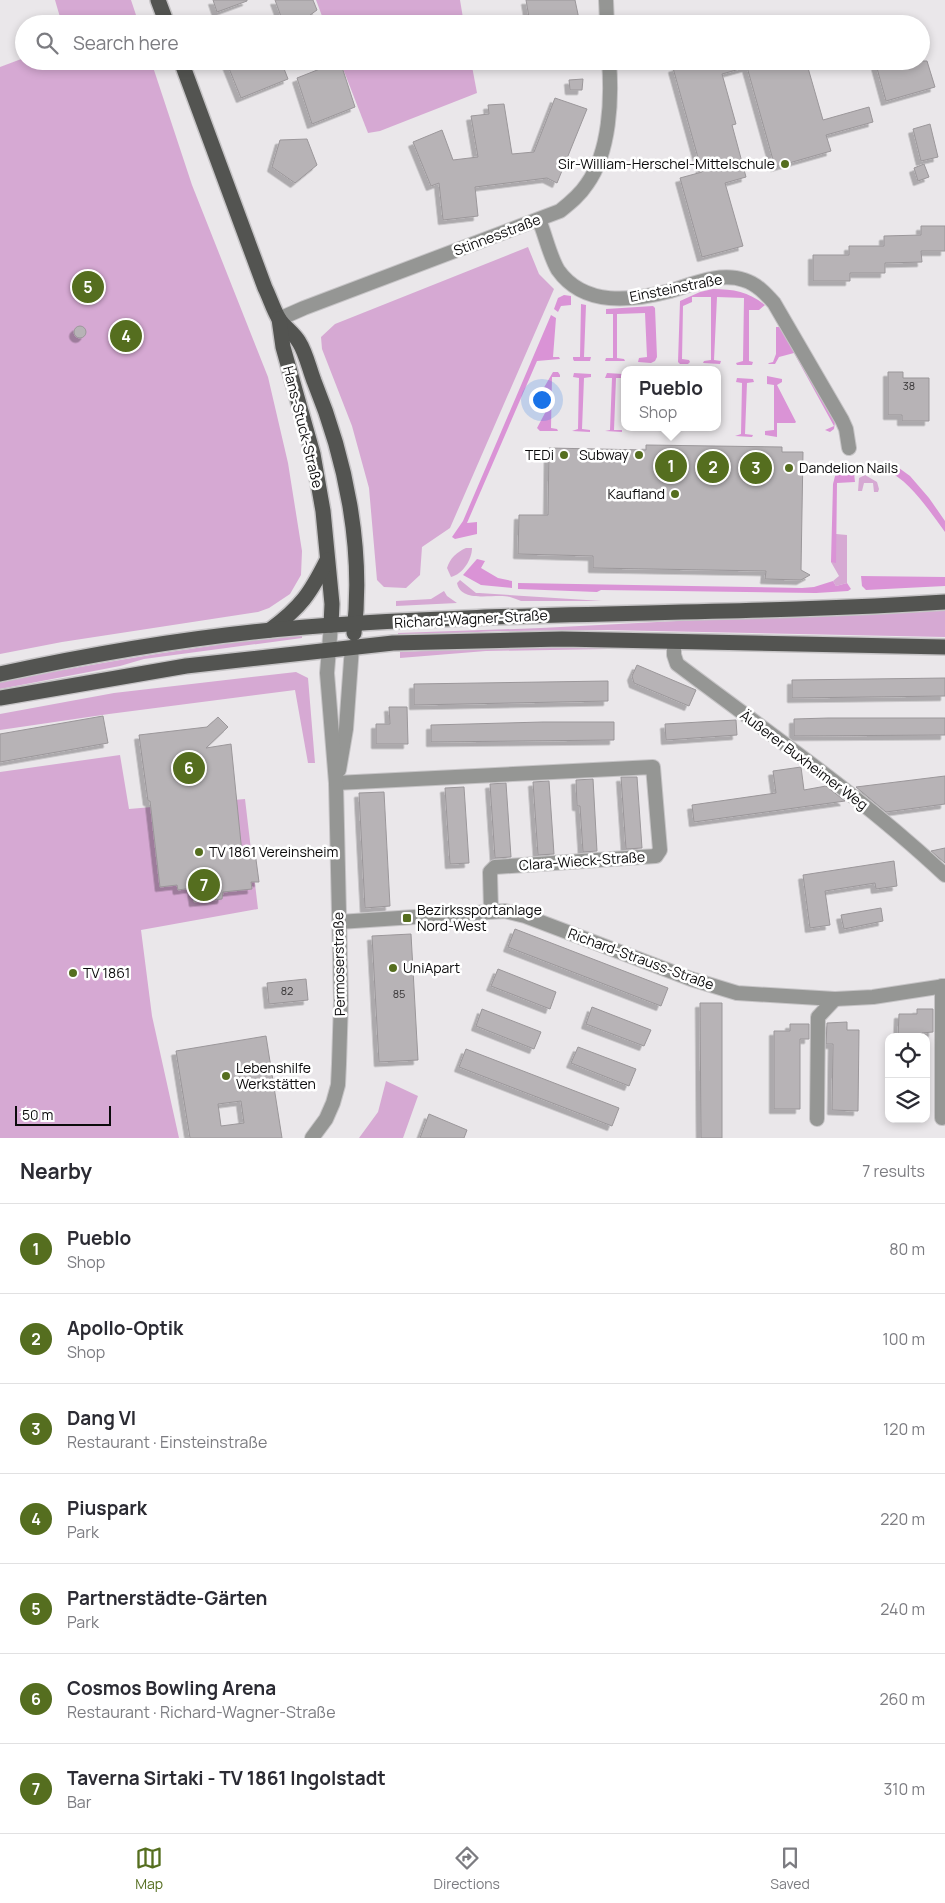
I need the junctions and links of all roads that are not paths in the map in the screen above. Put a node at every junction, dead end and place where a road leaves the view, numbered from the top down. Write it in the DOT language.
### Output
graph roads {
  1 [pos="158,0"];
  2 [pos="606,0"];
  3 [pos="164,15"];
  4 [pos="607,15"];
  5 [pos="184,70"];
  6 [pos="610,70"];
  7 [pos="539,220"];
  8 [pos="279,319"];
  9 [pos="849,448"];
  10 [pos="328,558"];
  11 [pos="945,602"];
  12 [pos="355,624"];
  13 [pos="331,626"];
  14 [pos="269,630"];
  15 [pos="674,641"];
  16 [pos="352,647"];
  17 [pos="945,647"];
  18 [pos="329,649"];
  19 [pos="0,674"];
  20 [pos="0,698"];
  21 [pos="336,783"];
  22 [pos="945,875"];
  23 [pos="491,911"];
  24 [pos="339,922"];
  25 [pos="944,986"];
  26 [pos="835,999"];
  27 [pos="942,1118"];
  28 [pos="817,1119"];
  29 [pos="312,1138"];
  1 -- 3 [label="main road"];
  2 -- 4 [label="street"];
  5 -- 8 [label="main road, Hans-Stuck-Straße"];
  6 -- 7 [label="street, Stinnesstraße"];
  7 -- 8 [label="street, Stinnesstraße"];
  7 -- 9 [label="street, Einsteinstraße"];
  8 -- 10 [label="main road, Hans-Stuck-Straße"];
  8 -- 12 [label="main road, Hans-Stuck-Straße"];
  10 -- 13 [label="main road, Hans-Stuck-Straße"];
  10 -- 14 [label="main road"];
  11 -- 12 [label="main road, Richard-Wagner-Straße"];
  12 -- 13 [label="main road, Richard-Wagner-Straße"];
  12 -- 16 [label="main road, Hans-Stuck-Straße"];
  13 -- 14 [label="main road, Richard-Wagner-Straße"];
  13 -- 18 [label="street, Permoserstraße"];
  14 -- 19 [label="main road, Richard-Wagner-Straße"];
  15 -- 16 [label="main road, Richard-Wagner-Straße"];
  15 -- 17 [label="main road, Richard-Wagner-Straße"];
  15 -- 22 [label="street, Äußerer Buxheimer Weg"];
  16 -- 18 [label="main road, Richard-Wagner-Straße"];
  16 -- 21 [label="street, Permoserstraße"];
  18 -- 20 [label="main road, Richard-Wagner-Straße"];
  18 -- 21 [label="street, Permoserstraße"];
  21 -- 23 [label="street, Clara-Wieck-Straße"];
  21 -- 24 [label="street, Permoserstraße"];
  23 -- 24 [label="street, Richard-Strauss-Straße"];
  23 -- 26 [label="street, Richard-Strauss-Straße"];
  24 -- 29 [label="street, Permoserstraße"];
  25 -- 26 [label="street, Richard-Strauss-Straße"];
  25 -- 27 [label="street"];
  26 -- 28 [label="street"];
}
